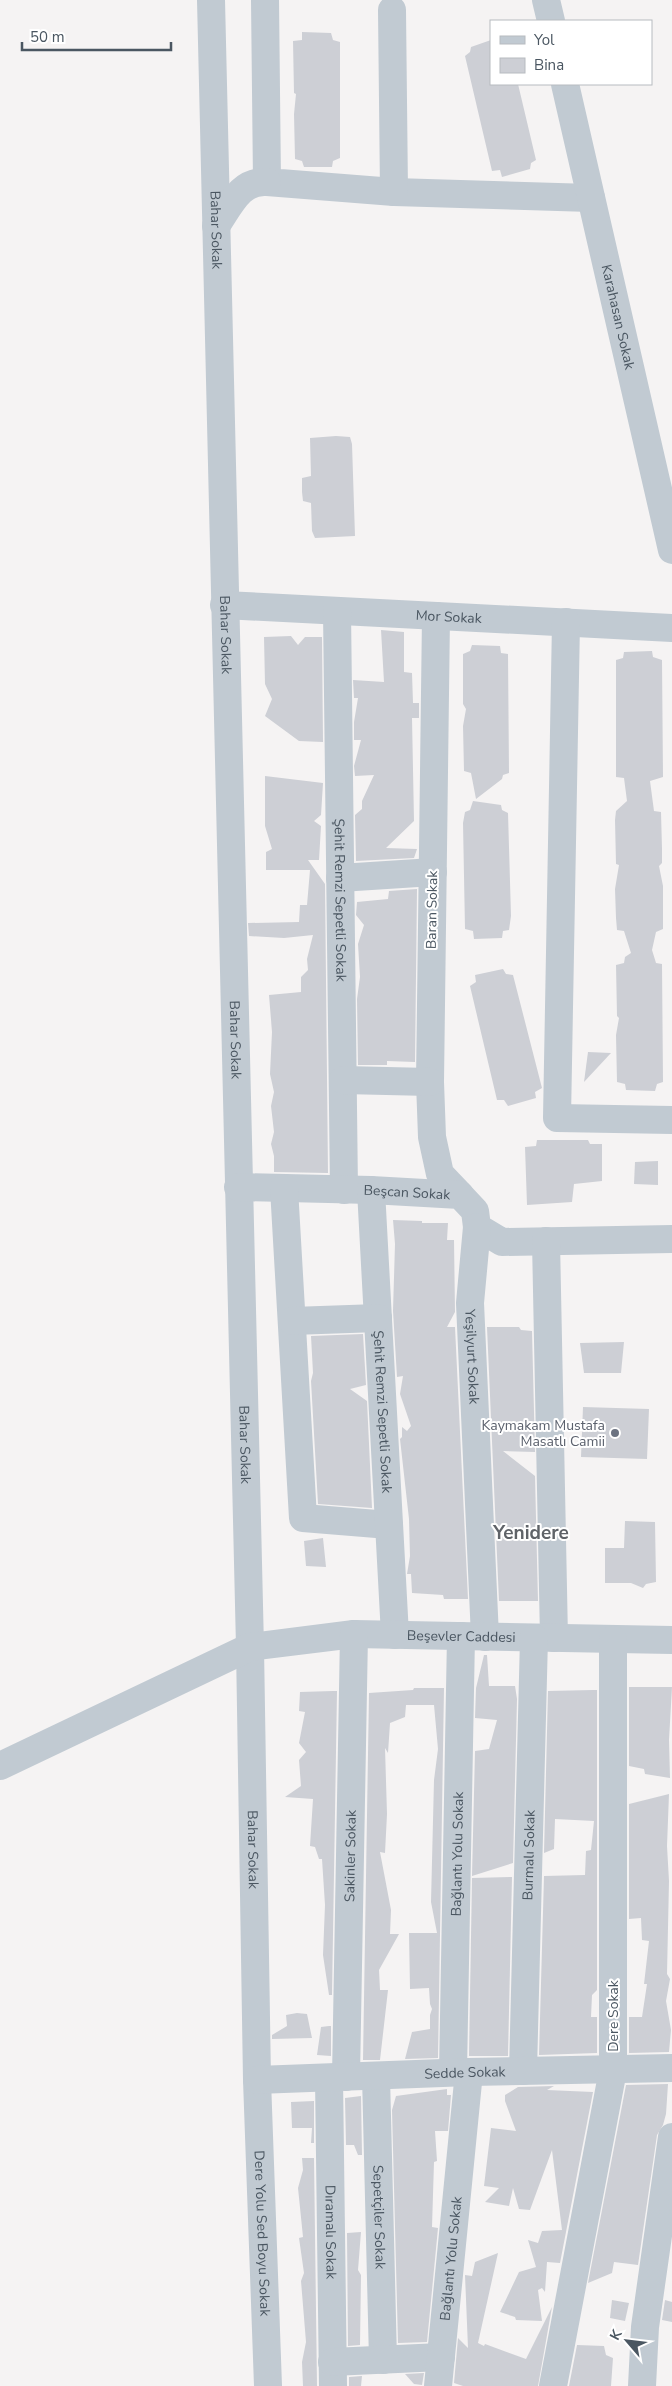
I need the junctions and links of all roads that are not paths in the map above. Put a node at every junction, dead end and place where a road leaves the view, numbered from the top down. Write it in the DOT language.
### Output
graph roads {
  1 [pos="211,0"];
  2 [pos="265,0"];
  3 [pos="546,0"];
  4 [pos="392,10"];
  5 [pos="551,20"];
  6 [pos="565,85"];
  7 [pos="267,182"];
  8 [pos="394,192"];
  9 [pos="591,198"];
  10 [pos="216,226"];
  11 [pos="672,550"];
  12 [pos="224,605"];
  13 [pos="337,611"];
  14 [pos="436,616"];
  15 [pos="566,622"];
  16 [pos="672,628"];
  17 [pos="433,872"];
  18 [pos="340,878"];
  19 [pos="343,1080"];
  20 [pos="430,1082"];
  21 [pos="672,1120"];
  22 [pos="238,1187"];
  23 [pos="284,1188"];
  24 [pos="344,1190"];
  25 [pos="371,1190"];
  26 [pos="460,1195"];
  27 [pos="477,1227"];
  28 [pos="672,1239"];
  29 [pos="546,1241"];
  30 [pos="378,1318"];
  31 [pos="292,1321"];
  32 [pos="389,1524"];
  33 [pos="354,1634"];
  34 [pos="395,1635"];
  35 [pos="473,1636"];
  36 [pos="544,1638"];
  37 [pos="613,1640"];
  38 [pos="672,1640"];
  39 [pos="250,1647"];
  40 [pos="0,1766"];
  41 [pos="672,2068"];
  42 [pos="613,2070"];
  43 [pos="523,2071"];
  44 [pos="461,2072"];
  45 [pos="376,2076"];
  46 [pos="338,2077"];
  47 [pos="257,2080"];
  48 [pos="672,2137"];
  49 [pos="441,2357"];
  50 [pos="383,2360"];
  51 [pos="332,2374"];
  52 [pos="268,2386"];
  53 [pos="438,2386"];
  54 [pos="553,2386"];
  55 [pos="642,2386"];
  1 -- 10 [label="street, Bahar Sokak"];
  2 -- 7 [label="street"];
  3 -- 5 [label="street"];
  4 -- 8 [label="street"];
  6 -- 9 [label="street, Karahasan Sokak"];
  7 -- 8 [label="street"];
  7 -- 10 [label="street"];
  8 -- 9 [label="street"];
  9 -- 11 [label="street, Karahasan Sokak"];
  10 -- 12 [label="street, Bahar Sokak"];
  12 -- 13 [label="street, Mor Sokak"];
  12 -- 22 [label="street, Bahar Sokak"];
  13 -- 14 [label="street, Mor Sokak"];
  13 -- 18 [label="street, Şehit Remzi Sepetli Sokak"];
  14 -- 15 [label="street, Mor Sokak"];
  14 -- 17 [label="street, Baran Sokak"];
  15 -- 16 [label="street, Mor Sokak"];
  15 -- 21 [label="street"];
  17 -- 18 [label="street"];
  17 -- 20 [label="street, Baran Sokak"];
  18 -- 19 [label="street, Şehit Remzi Sepetli Sokak"];
  19 -- 20 [label="street"];
  19 -- 24 [label="street, Şehit Remzi Sepetli Sokak"];
  20 -- 26 [label="street, Baran Sokak"];
  22 -- 23 [label="street, Beşcan Sokak"];
  22 -- 39 [label="street, Bahar Sokak"];
  23 -- 24 [label="street, Beşcan Sokak"];
  23 -- 31 [label="street"];
  24 -- 25 [label="street, Beşcan Sokak"];
  25 -- 26 [label="street, Beşcan Sokak"];
  25 -- 30 [label="street, Şehit Remzi Sepetli Sokak"];
  26 -- 27 [label="street, Beşcan Sokak"];
  27 -- 29 [label="street"];
  27 -- 35 [label="street, Yeşilyurt Sokak"];
  28 -- 29 [label="street"];
  29 -- 36 [label="street, Burmalı Sokak"];
  30 -- 31 [label="street"];
  30 -- 32 [label="street, Şehit Remzi Sepetli Sokak"];
  31 -- 32 [label="street"];
  32 -- 34 [label="street, Şehit Remzi Sepetli Sokak"];
  33 -- 34 [label="street, Beşevler Caddesi"];
  33 -- 39 [label="street, Beşevler Caddesi"];
  33 -- 46 [label="street, Sakinler Sokak"];
  34 -- 35 [label="street, Beşevler Caddesi"];
  35 -- 36 [label="street, Beşevler Caddesi"];
  35 -- 44 [label="street, Bağlantı Yolu Sokak"];
  36 -- 37 [label="street, Beşevler Caddesi"];
  36 -- 43 [label="street, Burmalı Sokak"];
  37 -- 38 [label="street, Beşevler Caddesi"];
  37 -- 42 [label="street, Dere Sokak"];
  39 -- 40 [label="street, Beşevler Caddesi"];
  39 -- 47 [label="street, Bahar Sokak"];
  41 -- 42 [label="street, Sedde Sokak"];
  42 -- 43 [label="street, Sedde Sokak"];
  42 -- 54 [label="street, Dere Sokak"];
  43 -- 44 [label="street, Sedde Sokak"];
  44 -- 45 [label="street, Sedde Sokak"];
  44 -- 49 [label="street, Bağlantı Yolu Sokak"];
  45 -- 46 [label="street, Sedde Sokak"];
  45 -- 50 [label="street, Sepetçiler Sokak"];
  46 -- 47 [label="street, Sedde Sokak"];
  46 -- 51 [label="street, Dıramalı Sokak"];
  47 -- 52 [label="street, Dere Yolu Sed Boyu Sokak"];
  48 -- 55 [label="street"];
  49 -- 50 [label="street"];
  49 -- 53 [label="street, Bağlantı Yolu Sokak"];
  50 -- 51 [label="street"];
}
